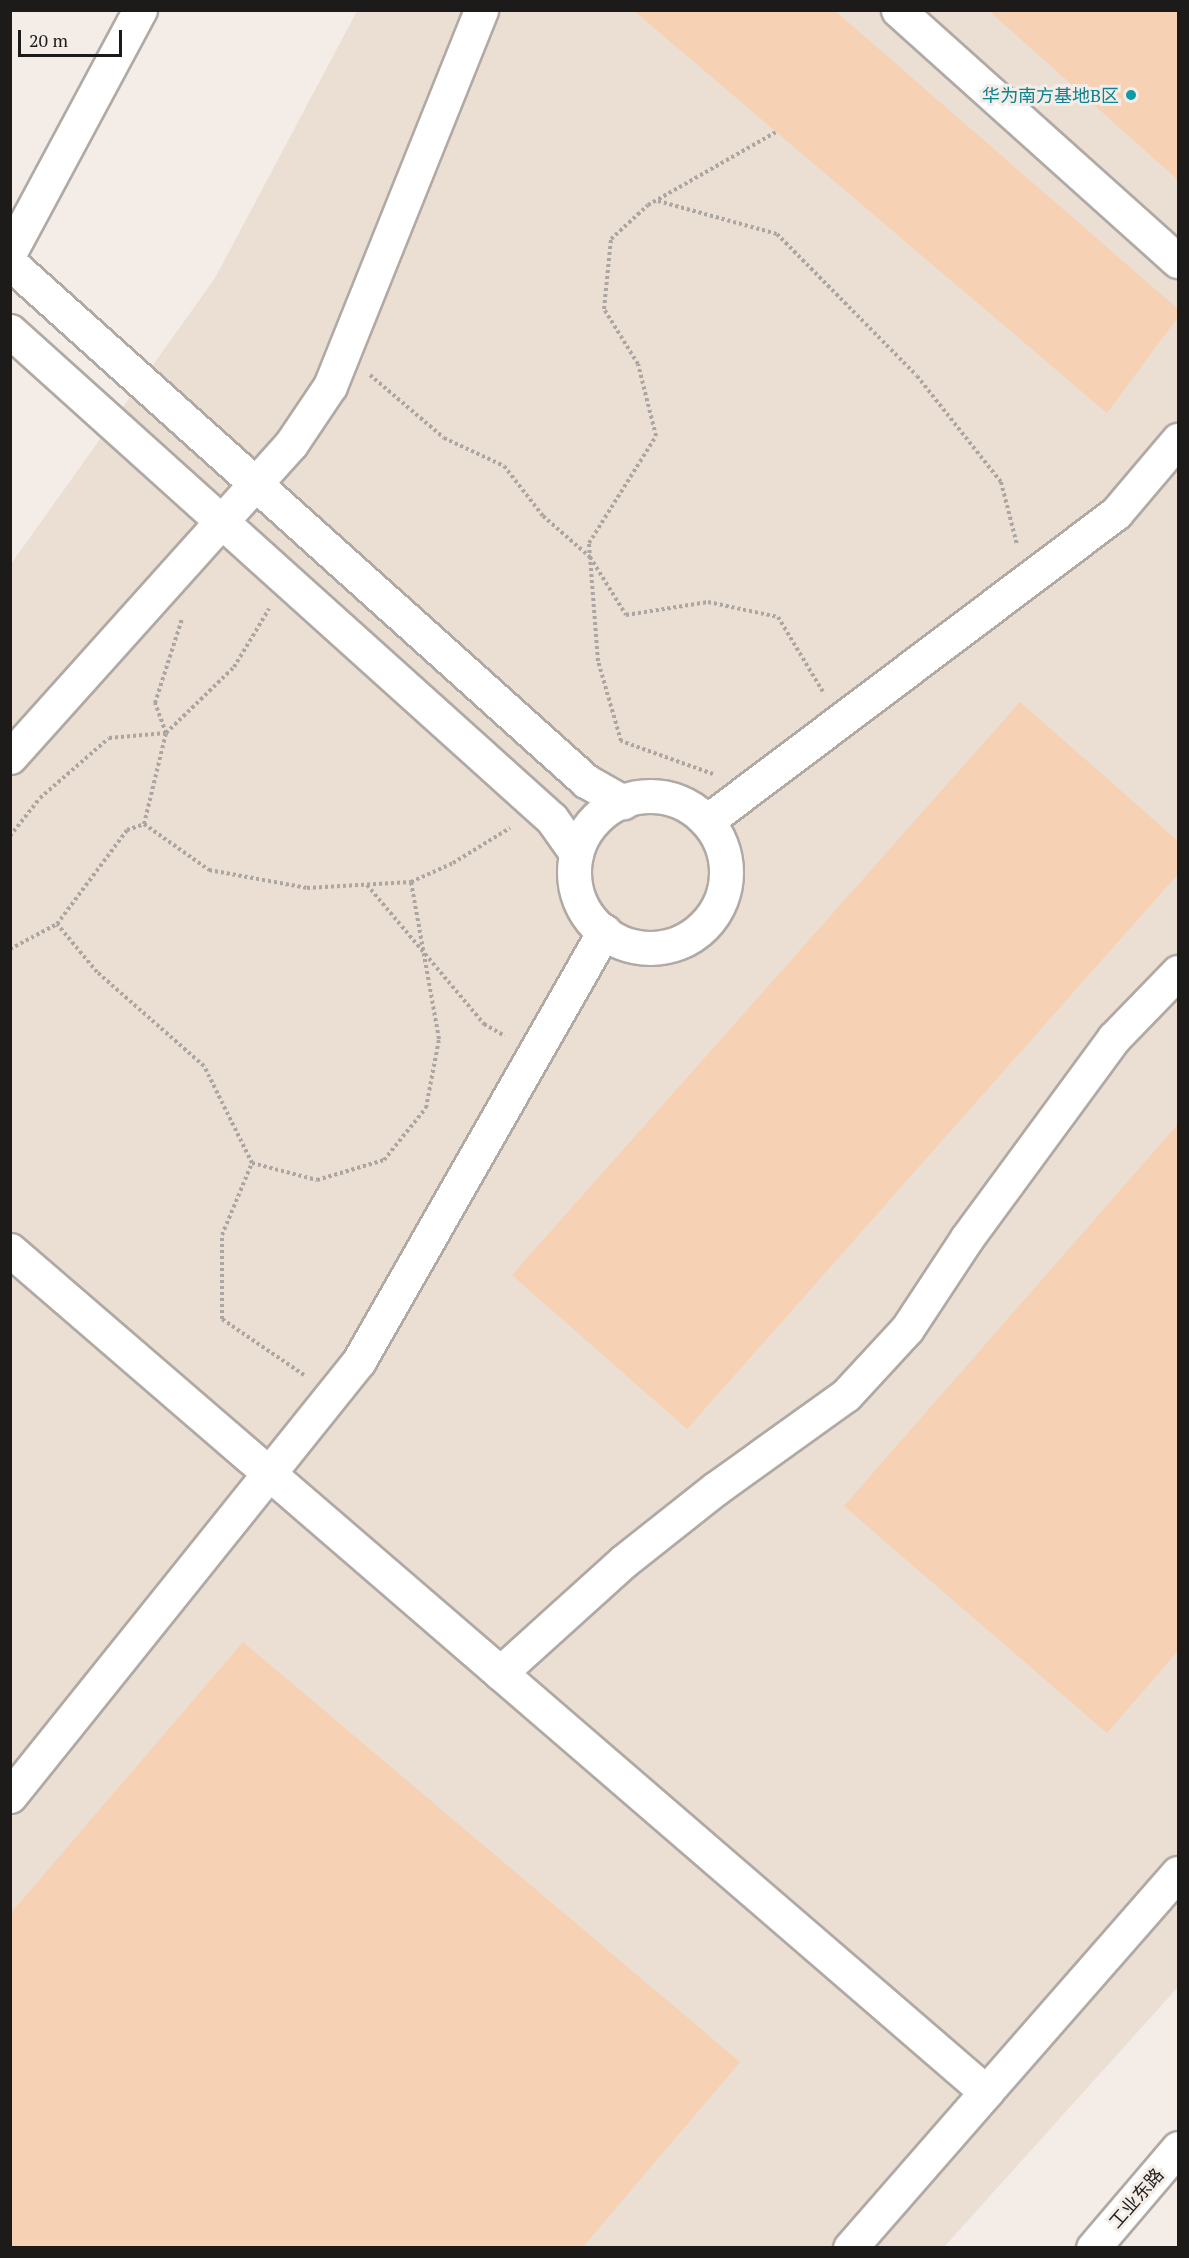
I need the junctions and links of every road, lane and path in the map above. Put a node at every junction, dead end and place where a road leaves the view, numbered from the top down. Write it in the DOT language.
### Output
graph roads {
  1 [pos="140,10"];
  2 [pos="481,10"];
  3 [pos="898,10"];
  4 [pos="776,132"];
  5 [pos="657,201"];
  6 [pos="10,252"];
  7 [pos="1179,261"];
  8 [pos="10,263"];
  9 [pos="10,332"];
  10 [pos="343,351"];
  11 [pos="1179,440"];
  12 [pos="254,483"];
  13 [pos="221,522"];
  14 [pos="590,556"];
  15 [pos="286,580"];
  16 [pos="1026,581"];
  17 [pos="188,611"];
  18 [pos="842,719"];
  19 [pos="166,733"];
  20 [pos="10,757"];
  21 [pos="753,786"];
  22 [pos="623,802"];
  23 [pos="542,809"];
  24 [pos="707,821"];
  25 [pos="144,824"];
  26 [pos="10,837"];
  27 [pos="576,853"];
  28 [pos="411,882"];
  29 [pos="367,885"];
  30 [pos="57,924"];
  31 [pos="604,931"];
  32 [pos="10,950"];
  33 [pos="425,957"];
  34 [pos="1179,972"];
  35 [pos="535,1053"];
  36 [pos="252,1163"];
  37 [pos="10,1251"];
  38 [pos="332,1395"];
  39 [pos="269,1474"];
  40 [pos="500,1672"];
  41 [pos="10,1796"];
  42 [pos="1179,1873"];
  43 [pos="986,2092"];
  44 [pos="1179,2148"];
  45 [pos="850,2247"];
  46 [pos="1093,2247"];
  1 -- 6 [label="street"];
  2 -- 10 [label="street"];
  3 -- 7 [label="street"];
  4 -- 5 [label="path"];
  5 -- 14 [label="path"];
  5 -- 16 [label="path"];
  8 -- 12 [label="street"];
  9 -- 13 [label="street"];
  10 -- 12 [label="street"];
  10 -- 14 [label="path"];
  11 -- 16 [label="street"];
  12 -- 13 [label="street"];
  12 -- 22 [label="street"];
  13 -- 15 [label="street"];
  13 -- 20 [label="street"];
  14 -- 18 [label="path"];
  14 -- 21 [label="path"];
  15 -- 19 [label="path"];
  15 -- 23 [label="street"];
  16 -- 18 [label="street"];
  17 -- 19 [label="path"];
  18 -- 21 [label="street"];
  19 -- 25 [label="path"];
  19 -- 26 [label="path"];
  21 -- 24 [label="street"];
  22 -- 24 [label="street"];
  22 -- 27 [label="street"];
  23 -- 27 [label="street"];
  23 -- 28 [label="path"];
  24 -- 31 [label="street"];
  25 -- 29 [label="path"];
  25 -- 30 [label="path"];
  27 -- 31 [label="street"];
  28 -- 29 [label="path"];
  28 -- 33 [label="path"];
  29 -- 33 [label="path"];
  30 -- 32 [label="path"];
  30 -- 36 [label="path"];
  31 -- 35 [label="street"];
  33 -- 35 [label="path"];
  33 -- 36 [label="path"];
  34 -- 40 [label="street"];
  35 -- 38 [label="street"];
  36 -- 38 [label="path"];
  37 -- 39 [label="street"];
  38 -- 39 [label="street"];
  39 -- 40 [label="street"];
  39 -- 41 [label="street"];
  40 -- 43 [label="street"];
  42 -- 43 [label="street"];
  43 -- 45 [label="street"];
  44 -- 46 [label="street, 工业东路"];
}
